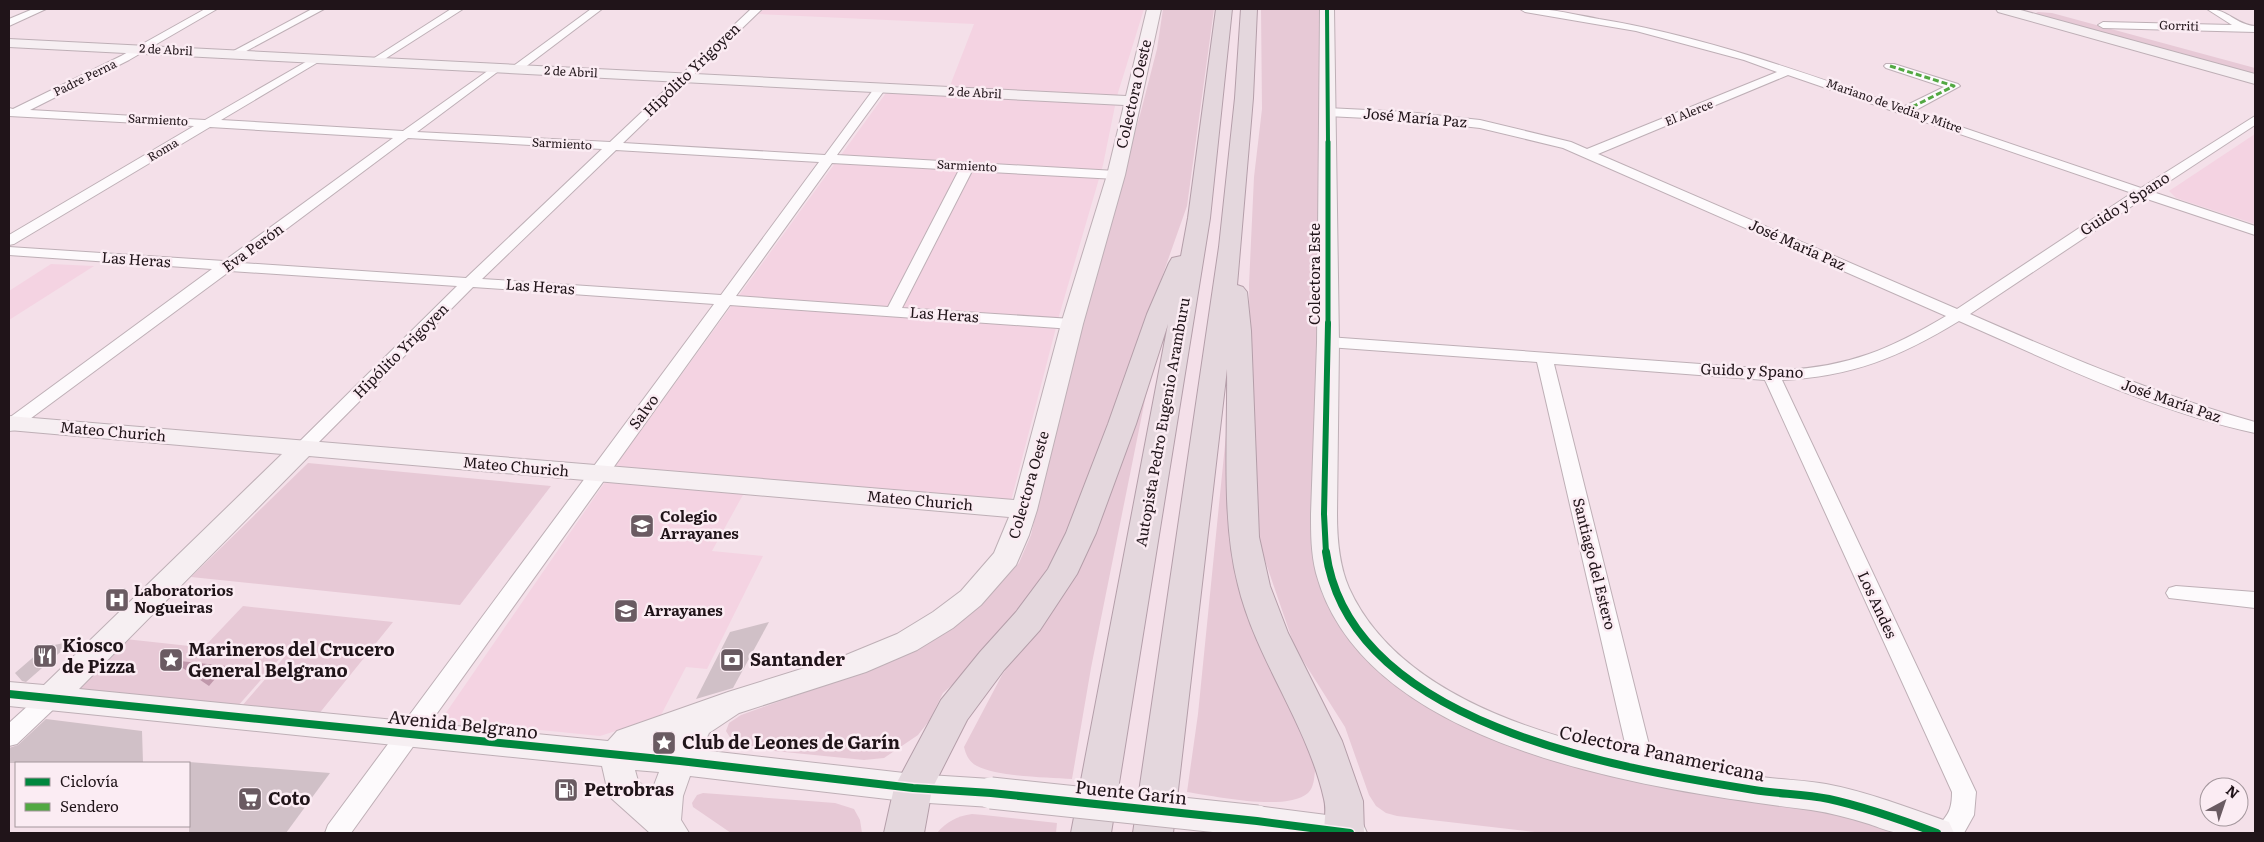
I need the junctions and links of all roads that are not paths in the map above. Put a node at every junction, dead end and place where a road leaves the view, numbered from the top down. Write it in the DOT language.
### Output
graph roads {
  1 [pos="42,9"];
  2 [pos="212,9"];
  3 [pos="319,9"];
  4 [pos="458,9"];
  5 [pos="597,9"];
  6 [pos="757,9"];
  7 [pos="1154,9"];
  8 [pos="1224,9"];
  9 [pos="1248,9"];
  10 [pos="1327,9"];
  11 [pos="1525,9"];
  12 [pos="2002,9"];
  13 [pos="2044,9"];
  14 [pos="2212,9"];
  15 [pos="2031,11"];
  16 [pos="1582,13"];
  17 [pos="9,23"];
  18 [pos="2103,25"];
  19 [pos="2250,29"];
  20 [pos="2255,36"];
  21 [pos="9,42"];
  22 [pos="140,49"];
  23 [pos="233,54"];
  24 [pos="316,59"];
  25 [pos="373,62"];
  26 [pos="2255,65"];
  27 [pos="1890,66"];
  28 [pos="496,68"];
  29 [pos="516,70"];
  30 [pos="1788,71"];
  31 [pos="683,78"];
  32 [pos="2255,79"];
  33 [pos="880,88"];
  34 [pos="1133,101"];
  35 [pos="1906,110"];
  36 [pos="1327,112"];
  37 [pos="11,113"];
  38 [pos="2255,120"];
  39 [pos="209,123"];
  40 [pos="405,135"];
  41 [pos="612,146"];
  42 [pos="1589,153"];
  43 [pos="828,158"];
  44 [pos="968,166"];
  45 [pos="1116,175"];
  46 [pos="2144,192"];
  47 [pos="1199,218"];
  48 [pos="2255,230"];
  49 [pos="9,241"];
  50 [pos="1230,247"];
  51 [pos="9,251"];
  52 [pos="227,266"];
  53 [pos="470,282"];
  54 [pos="726,300"];
  55 [pos="893,311"];
  56 [pos="1958,315"];
  57 [pos="1072,324"];
  58 [pos="1328,342"];
  59 [pos="1544,358"];
  60 [pos="1771,375"];
  61 [pos="10,424"];
  62 [pos="2255,428"];
  63 [pos="302,449"];
  64 [pos="598,474"];
  65 [pos="1024,510"];
  66 [pos="1323,540"];
  67 [pos="2176,593"];
  68 [pos="2255,600"];
  69 [pos="9,694"];
  70 [pos="50,698"];
  71 [pos="728,704"];
  72 [pos="409,735"];
  73 [pos="9,737"];
  74 [pos="615,755"];
  75 [pos="680,761"];
  76 [pos="1643,769"];
  77 [pos="914,788"];
  78 [pos="668,829"];
  79 [pos="337,833"];
  80 [pos="904,833"];
  81 [pos="1091,833"];
  82 [pos="1153,833"];
  83 [pos="1344,833"];
  84 [pos="1350,833"];
  85 [pos="1938,833"];
  86 [pos="1948,833"];
  1 -- 17 [label="street"];
  2 -- 22 [label="street, Padre Perna"];
  3 -- 23 [label="street"];
  4 -- 25 [label="street"];
  5 -- 29 [label="street"];
  6 -- 31 [label="street, Hipólito Yrigoyen"];
  7 -- 34 [label="street, Colectora Oeste"];
  8 -- 47 [label="highway, Autopista Pedro Eugenio Aramburu"];
  9 -- 50 [label="highway"];
  10 -- 36 [label="street, Colectora Este"];
  11 -- 16 [label="street, Mariano de Vedia y Mitre"];
  12 -- 15 [label="street"];
  13 -- 15 [label="street"];
  13 -- 18 [label="street"];
  14 -- 19 [label="street"];
  15 -- 32 [label="street"];
  16 -- 30 [label="street, Mariano de Vedia y Mitre"];
  18 -- 19 [label="street, Gorriti"];
  18 -- 26 [label="street"];
  19 -- 20 [label="street"];
  21 -- 22 [label="street, 2 de Abril"];
  22 -- 23 [label="street, 2 de Abril"];
  22 -- 37 [label="street, Padre Perna"];
  23 -- 24 [label="street, 2 de Abril"];
  24 -- 25 [label="street, 2 de Abril"];
  24 -- 39 [label="street, Roma"];
  25 -- 28 [label="street, 2 de Abril"];
  27 -- 35 [label="street"];
  28 -- 29 [label="street, 2 de Abril"];
  28 -- 40 [label="street, Eva Perón"];
  29 -- 31 [label="street, 2 de Abril"];
  30 -- 35 [label="street, Mariano de Vedia y Mitre"];
  30 -- 42 [label="street, El Alerce"];
  31 -- 33 [label="street, 2 de Abril"];
  31 -- 41 [label="street, Hipólito Yrigoyen"];
  33 -- 34 [label="street, 2 de Abril"];
  33 -- 43 [label="street, Salvo"];
  34 -- 45 [label="street, Colectora Oeste"];
  35 -- 46 [label="street, Mariano de Vedia y Mitre"];
  36 -- 42 [label="street, José María Paz"];
  36 -- 58 [label="street, Colectora Este"];
  37 -- 39 [label="street, Sarmiento"];
  38 -- 46 [label="street, Guido y Spano"];
  39 -- 40 [label="street, Sarmiento"];
  39 -- 49 [label="street, Roma"];
  40 -- 41 [label="street, Sarmiento"];
  40 -- 52 [label="street, Eva Perón"];
  41 -- 43 [label="street, Sarmiento"];
  41 -- 53 [label="street, Hipólito Yrigoyen"];
  42 -- 56 [label="street, José María Paz"];
  43 -- 44 [label="street, Sarmiento"];
  43 -- 54 [label="street, Salvo"];
  44 -- 45 [label="street, Sarmiento"];
  44 -- 55 [label="street"];
  45 -- 57 [label="street, Colectora Oeste"];
  46 -- 48 [label="street, Mariano de Vedia y Mitre"];
  46 -- 56 [label="street, Guido y Spano"];
  47 -- 77 [label="highway"];
  47 -- 81 [label="highway, Autopista Pedro Eugenio Aramburu"];
  50 -- 82 [label="highway"];
  50 -- 83 [label="highway"];
  51 -- 52 [label="street, Las Heras"];
  52 -- 53 [label="street, Las Heras"];
  52 -- 61 [label="street, Eva Perón"];
  53 -- 54 [label="street, Las Heras"];
  53 -- 63 [label="street, Hipólito Yrigoyen"];
  54 -- 55 [label="street, Las Heras"];
  54 -- 64 [label="street, Salvo"];
  55 -- 57 [label="street, Las Heras"];
  56 -- 60 [label="street, Guido y Spano"];
  56 -- 62 [label="street, José María Paz"];
  57 -- 65 [label="street, Colectora Oeste"];
  58 -- 59 [label="street, Guido y Spano"];
  58 -- 66 [label="street, Colectora Este"];
  59 -- 60 [label="street, Guido y Spano"];
  59 -- 76 [label="street, Santiago del Estero"];
  60 -- 86 [label="street, Los Andes"];
  61 -- 63 [label="street, Mateo Churich"];
  63 -- 64 [label="street, Mateo Churich"];
  63 -- 70 [label="street, Hipólito Yrigoyen"];
  64 -- 65 [label="street, Mateo Churich"];
  64 -- 72 [label="street, Salvo"];
  65 -- 71 [label="street, Colectora Oeste"];
  66 -- 76 [label="street, Colectora Panamericana"];
  67 -- 68 [label="street"];
  69 -- 70 [label="street, Avenida Belgrano"];
  70 -- 72 [label="street, Avenida Belgrano"];
  70 -- 73 [label="street"];
  71 -- 74 [label="street"];
  71 -- 75 [label="street, Colectora Oeste"];
  72 -- 74 [label="street, Avenida Belgrano"];
  72 -- 79 [label="street, Salvo"];
  74 -- 75 [label="street, Avenida Belgrano"];
  74 -- 78 [label="street"];
  75 -- 77 [label="street, Avenida Belgrano"];
  75 -- 78 [label="street, Colectora Oeste"];
  76 -- 85 [label="street, Colectora Panamericana"];
  77 -- 80 [label="highway"];
  77 -- 83 [label="street, Puente Garín, bridge"];
  83 -- 84 [label="street, Puente Garín"];
}
